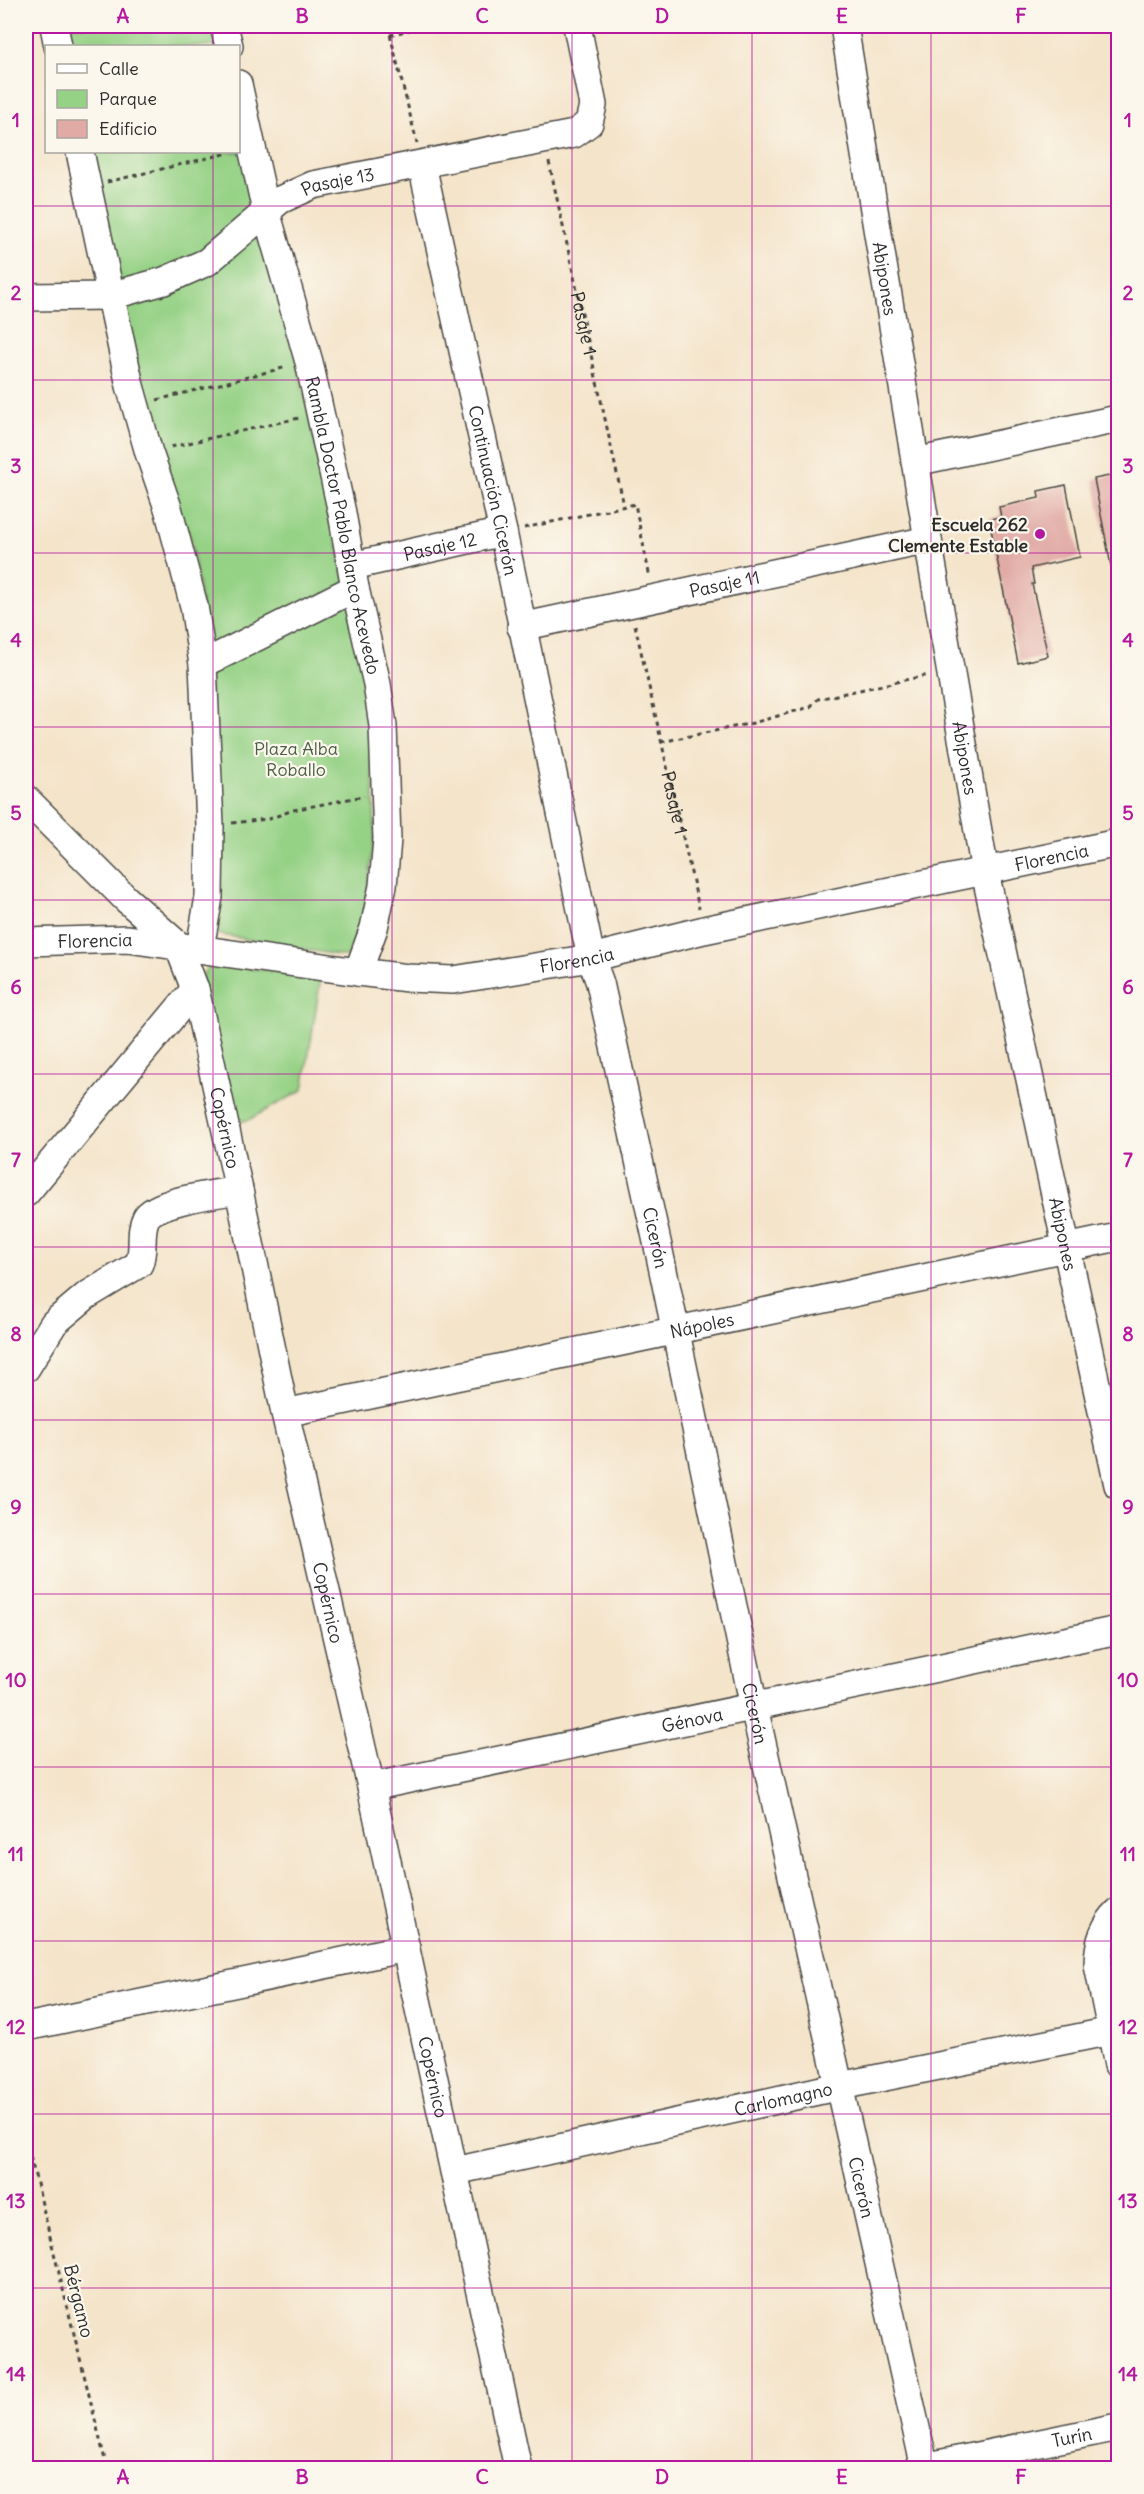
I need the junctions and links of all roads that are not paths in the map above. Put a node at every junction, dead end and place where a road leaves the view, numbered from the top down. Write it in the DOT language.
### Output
graph roads {
  1 [pos="54,26"];
  2 [pos="224,26"];
  3 [pos="577,26"];
  4 [pos="844,26"];
  5 [pos="58,45"];
  6 [pos="230,45"];
  7 [pos="240,93"];
  8 [pos="80,153"];
  9 [pos="422,165"];
  10 [pos="266,211"];
  11 [pos="110,296"];
  12 [pos="26,297"];
  13 [pos="1119,419"];
  14 [pos="915,462"];
  15 [pos="503,532"];
  16 [pos="928,540"];
  17 [pos="354,577"];
  18 [pos="521,627"];
  19 [pos="203,664"];
  20 [pos="26,799"];
  21 [pos="1119,843"];
  22 [pos="985,872"];
  23 [pos="26,942"];
  24 [pos="189,946"];
  25 [pos="591,958"];
  26 [pos="358,972"];
  27 [pos="195,989"];
  28 [pos="239,1190"];
  29 [pos="26,1193"];
  30 [pos="1119,1237"];
  31 [pos="1069,1248"];
  32 [pos="675,1329"];
  33 [pos="26,1368"];
  34 [pos="285,1413"];
  35 [pos="1119,1485"];
  36 [pos="1119,1630"];
  37 [pos="754,1707"];
  38 [pos="371,1787"];
  39 [pos="1112,1920"];
  40 [pos="406,1948"];
  41 [pos="26,2027"];
  42 [pos="1111,2031"];
  43 [pos="1119,2065"];
  44 [pos="840,2086"];
  45 [pos="455,2170"];
  46 [pos="1119,2427"];
  47 [pos="922,2468"];
  48 [pos="518,2469"];
  1 -- 5 [label="street"];
  2 -- 6 [label="street"];
  3 -- 9 [label="street, Pasaje 13"];
  4 -- 14 [label="street, Abipones"];
  7 -- 10 [label="street, Rambla Doctor Pablo Blanco Acevedo"];
  8 -- 11 [label="street"];
  9 -- 10 [label="street, Pasaje 13"];
  9 -- 15 [label="street, Continuación Cicerón"];
  10 -- 11 [label="street, Pasaje 13"];
  10 -- 17 [label="street, Rambla Doctor Pablo Blanco Acevedo"];
  11 -- 12 [label="street, Pasaje 13"];
  11 -- 19 [label="street"];
  13 -- 14 [label="street"];
  14 -- 16 [label="street, Abipones"];
  15 -- 17 [label="street, Pasaje 12"];
  15 -- 18 [label="street, Continuación Cicerón"];
  16 -- 18 [label="street, Pasaje 11"];
  16 -- 22 [label="street, Abipones"];
  17 -- 19 [label="street, Pasaje 12"];
  17 -- 26 [label="street, Rambla Doctor Pablo Blanco Acevedo"];
  18 -- 25 [label="street, Continuación Cicerón"];
  19 -- 24 [label="street"];
  20 -- 24 [label="street, Copérnico"];
  21 -- 22 [label="street, Florencia"];
  22 -- 25 [label="street, Florencia"];
  22 -- 31 [label="street, Abipones"];
  23 -- 24 [label="street, Florencia"];
  24 -- 26 [label="street, Florencia"];
  24 -- 27 [label="street, Copérnico"];
  25 -- 26 [label="street, Florencia"];
  25 -- 32 [label="street, Cicerón"];
  27 -- 28 [label="street, Copérnico"];
  27 -- 29 [label="street"];
  28 -- 33 [label="street"];
  28 -- 34 [label="street, Copérnico"];
  30 -- 31 [label="street, Nápoles"];
  31 -- 32 [label="street, Nápoles"];
  31 -- 35 [label="street, Abipones"];
  32 -- 34 [label="street, Nápoles"];
  32 -- 37 [label="street, Cicerón"];
  34 -- 38 [label="street, Copérnico"];
  36 -- 37 [label="street, Génova"];
  37 -- 38 [label="street, Génova"];
  37 -- 44 [label="street, Cicerón"];
  38 -- 40 [label="street, Copérnico"];
  39 -- 42 [label="street"];
  40 -- 41 [label="street"];
  40 -- 45 [label="street, Copérnico"];
  42 -- 43 [label="street"];
  42 -- 44 [label="street, Carlomagno"];
  44 -- 45 [label="street, Carlomagno"];
  44 -- 47 [label="street, Cicerón"];
  45 -- 48 [label="street, Copérnico"];
  46 -- 47 [label="street, Turín"];
}
